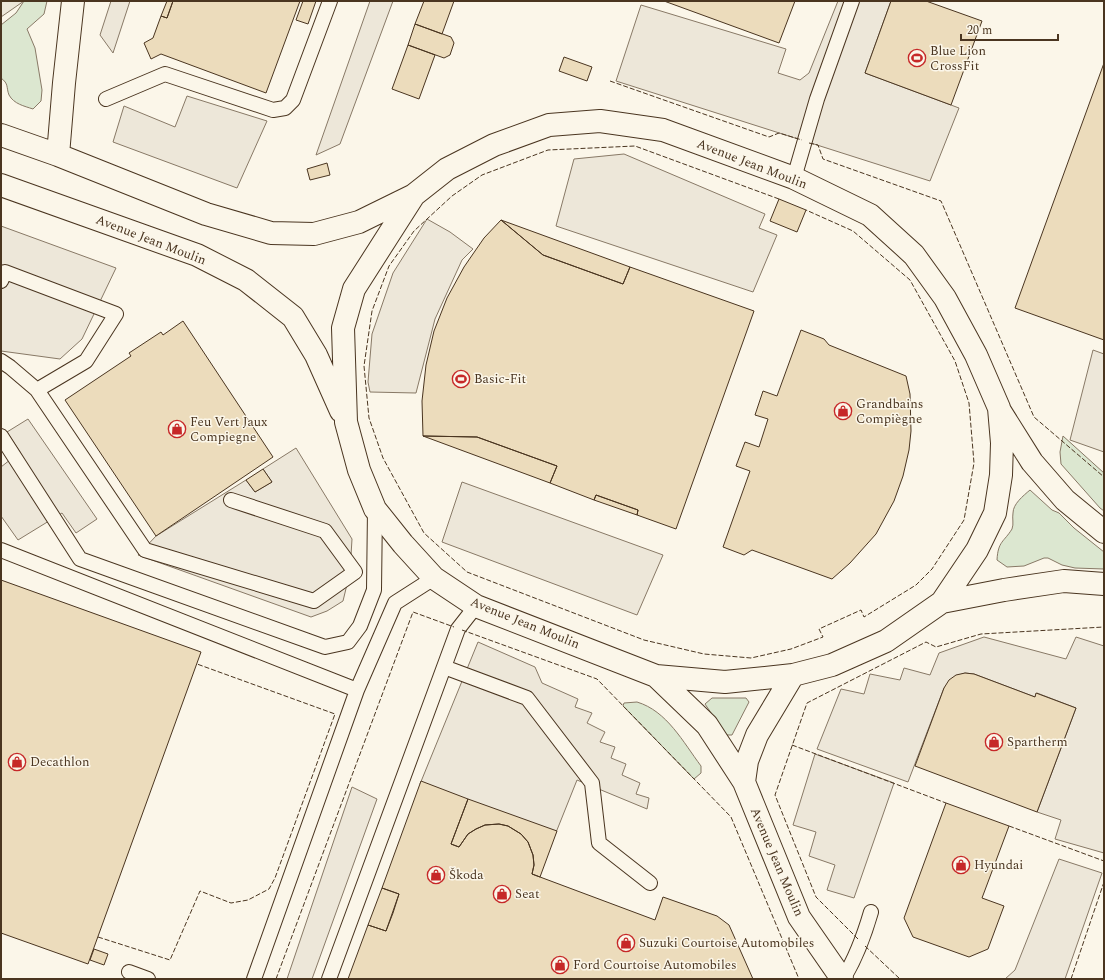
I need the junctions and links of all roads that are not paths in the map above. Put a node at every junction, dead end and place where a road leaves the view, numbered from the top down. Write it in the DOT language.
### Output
graph roads {
  1 [pos="73,1"];
  2 [pos="330,1"];
  3 [pos="852,1"];
  4 [pos="106,99"];
  5 [pos="1,135"];
  6 [pos="58,155"];
  7 [pos="794,178"];
  8 [pos="1,185"];
  9 [pos="414,195"];
  10 [pos="1,281"];
  11 [pos="1,362"];
  12 [pos="38,390"];
  13 [pos="999,408"];
  14 [pos="346,422"];
  15 [pos="1,436"];
  16 [pos="232,500"];
  17 [pos="375,509"];
  18 [pos="1104,532"];
  19 [pos="1,550"];
  20 [pos="434,578"];
  21 [pos="1104,584"];
  22 [pos="942,602"];
  23 [pos="476,606"];
  24 [pos="444,667"];
  25 [pos="793,675"];
  26 [pos="656,676"];
  27 [pos="357,690"];
  28 [pos="744,782"];
  29 [pos="650,883"];
  30 [pos="871,912"];
  31 [pos="129,972"];
  32 [pos="148,979"];
  33 [pos="254,979"];
  34 [pos="329,979"];
  35 [pos="842,979"];
  1 -- 6 [label="street"];
  2 -- 4 [label="lane"];
  3 -- 7 [label="lane"];
  5 -- 6 [label="street, Avenue Jean Moulin"];
  6 -- 9 [label="street, Avenue Jean Moulin"];
  7 -- 9 [label="street, Avenue Jean Moulin"];
  7 -- 13 [label="street, Avenue Jean Moulin"];
  8 -- 14 [label="street, Avenue Jean Moulin"];
  9 -- 14 [label="street, Avenue Jean Moulin"];
  10 -- 12 [label="lane"];
  11 -- 12 [label="lane"];
  12 -- 16 [label="lane"];
  13 -- 18 [label="street, Avenue Jean Moulin"];
  13 -- 22 [label="street, Avenue Jean Moulin"];
  14 -- 17 [label="street, Avenue Jean Moulin"];
  15 -- 17 [label="lane"];
  17 -- 20 [label="street, Avenue Jean Moulin"];
  19 -- 27 [label="lane"];
  20 -- 23 [label="street, Avenue Jean Moulin"];
  20 -- 27 [label="lane"];
  21 -- 22 [label="street, Avenue Jean Moulin"];
  22 -- 25 [label="street, Avenue Jean Moulin"];
  23 -- 24 [label="lane"];
  23 -- 26 [label="street, Avenue Jean Moulin"];
  24 -- 29 [label="lane"];
  24 -- 34 [label="lane"];
  25 -- 26 [label="street, Avenue Jean Moulin"];
  25 -- 28 [label="street"];
  26 -- 28 [label="street, Avenue Jean Moulin"];
  27 -- 33 [label="lane"];
  28 -- 35 [label="street, Avenue Jean Moulin"];
  30 -- 35 [label="lane"];
  31 -- 32 [label="lane"];
}
